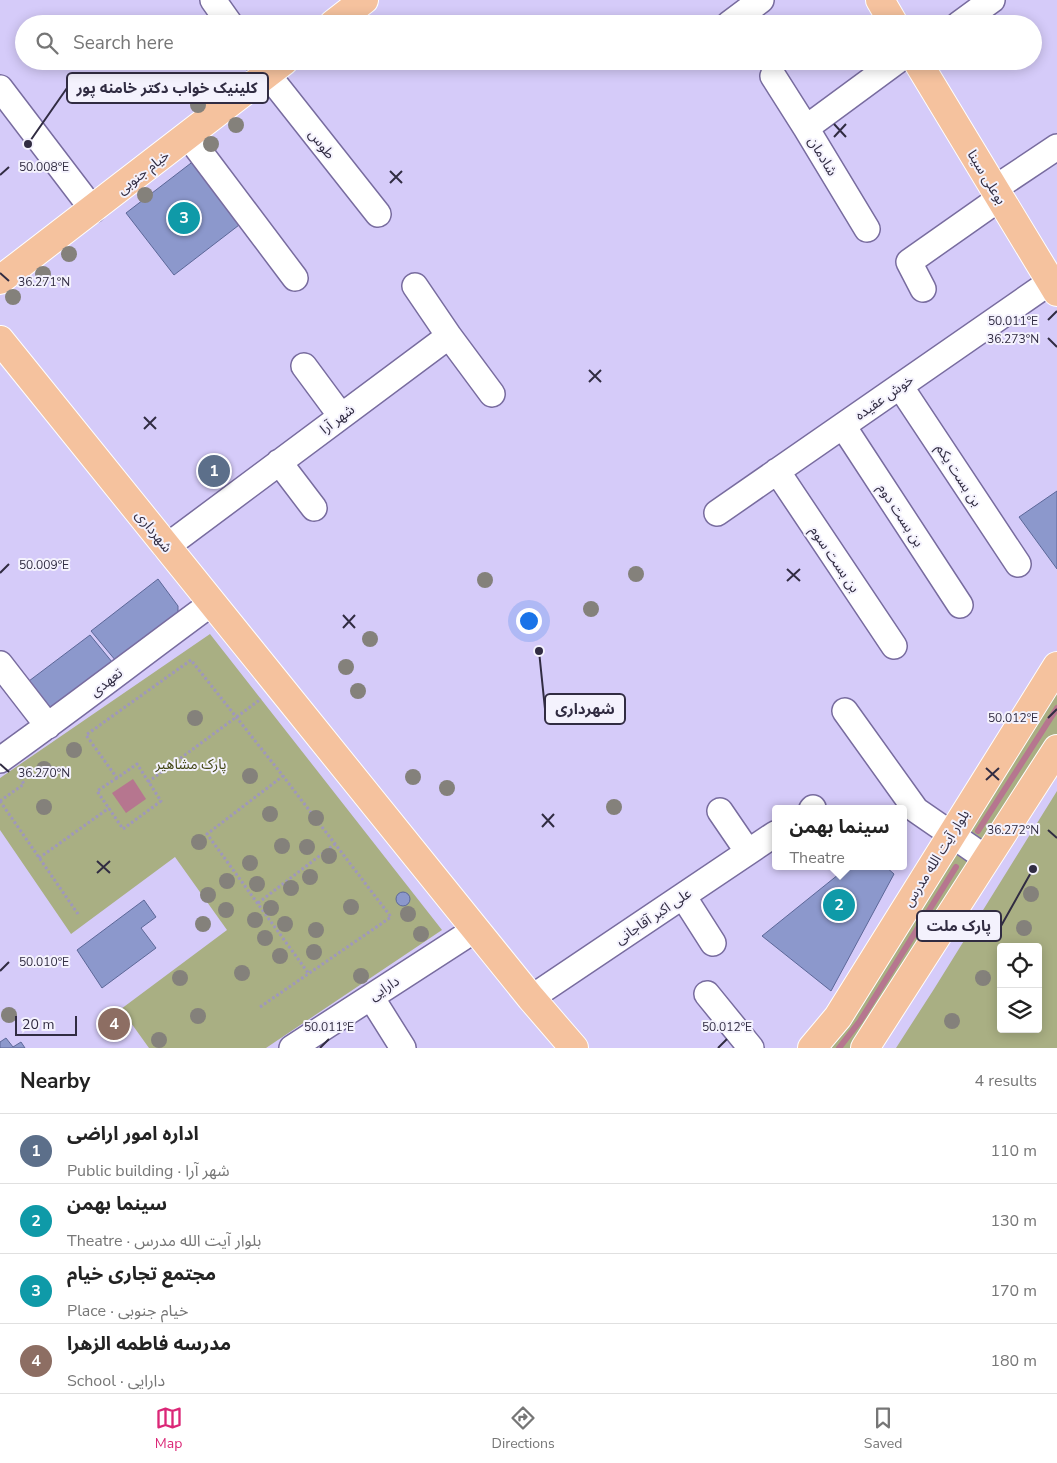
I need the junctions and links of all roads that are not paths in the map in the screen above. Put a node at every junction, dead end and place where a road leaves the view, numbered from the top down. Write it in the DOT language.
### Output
graph roads {
  1 [pos="213,0"];
  2 [pos="364,0"];
  3 [pos="880,0"];
  4 [pos="992,0"];
  5 [pos="757,1"];
  6 [pos="224,15"];
  7 [pos="345,15"];
  8 [pos="740,15"];
  9 [pos="889,15"];
  10 [pos="971,15"];
  11 [pos="264,70"];
  12 [pos="272,70"];
  13 [pos="885,70"];
  14 [pos="922,70"];
  15 [pos="773,76"];
  16 [pos="0,88"];
  17 [pos="806,128"];
  18 [pos="188,136"];
  19 [pos="1057,147"];
  20 [pos="997,193"];
  21 [pos="93,210"];
  22 [pos="378,214"];
  23 [pos="867,229"];
  24 [pos="294,278"];
  25 [pos="0,280"];
  26 [pos="415,286"];
  27 [pos="1054,287"];
  28 [pos="923,289"];
  29 [pos="449,336"];
  30 [pos="0,340"];
  31 [pos="304,366"];
  32 [pos="900,386"];
  33 [pos="492,394"];
  34 [pos="341,416"];
  35 [pos="843,426"];
  36 [pos="279,462"];
  37 [pos="777,471"];
  38 [pos="314,508"];
  39 [pos="717,513"];
  40 [pos="166,547"];
  41 [pos="1018,564"];
  42 [pos="212,603"];
  43 [pos="960,605"];
  44 [pos="894,646"];
  45 [pos="0,664"];
  46 [pos="1057,666"];
  47 [pos="845,711"];
  48 [pos="48,726"];
  49 [pos="1057,749"];
  50 [pos="0,760"];
  51 [pos="720,811"];
  52 [pos="950,835"];
  53 [pos="772,836"];
  54 [pos="748,852"];
  55 [pos="987,859"];
  56 [pos="683,896"];
  57 [pos="476,929"];
  58 [pos="713,943"];
  59 [pos="708,994"];
  60 [pos="371,997"];
  61 [pos="532,998"];
  62 [pos="292,1048"];
  63 [pos="403,1048"];
  64 [pos="574,1048"];
  65 [pos="751,1048"];
  66 [pos="812,1048"];
  67 [pos="865,1048"];
  1 -- 6 [label="street"];
  2 -- 7 [label="main road"];
  3 -- 9 [label="main road"];
  4 -- 10 [label="street"];
  5 -- 8 [label="street"];
  11 -- 18 [label="main road, خیام جنوبی"];
  12 -- 22 [label="street, طوس"];
  13 -- 17 [label="street, شادمان"];
  14 -- 20 [label="main road, بوعلی سینا"];
  15 -- 17 [label="street"];
  16 -- 21 [label="street"];
  17 -- 23 [label="street, شادمان"];
  18 -- 21 [label="main road, خیام جنوبی"];
  18 -- 24 [label="street"];
  19 -- 20 [label="street"];
  20 -- 27 [label="main road, بوعلی سینا"];
  20 -- 28 [label="street"];
  21 -- 25 [label="main road, خیام جنوبی"];
  26 -- 29 [label="street"];
  27 -- 32 [label="street, خوش عقیده"];
  29 -- 33 [label="street"];
  29 -- 34 [label="street, شهر آرا"];
  30 -- 40 [label="main road, شهرداری"];
  31 -- 34 [label="street"];
  32 -- 35 [label="street, خوش عقیده"];
  32 -- 41 [label="street, بن بست یکم"];
  34 -- 36 [label="street, شهر آرا"];
  35 -- 37 [label="street, خوش عقیده"];
  35 -- 43 [label="street, بن بست دوم"];
  36 -- 38 [label="street"];
  36 -- 40 [label="street, شهر آرا"];
  37 -- 39 [label="street, خوش عقیده"];
  37 -- 44 [label="street, بن بست سوم"];
  40 -- 42 [label="main road, شهرداری"];
  42 -- 48 [label="street, تعهدی"];
  42 -- 57 [label="main road, شهرداری"];
  45 -- 48 [label="street"];
  46 -- 52 [label="main road, بلوار آیت الله مدرس"];
  47 -- 52 [label="street"];
  48 -- 50 [label="street, تعهدی"];
  49 -- 55 [label="main road"];
  51 -- 54 [label="street"];
  52 -- 55 [label="street"];
  52 -- 66 [label="main road, بلوار آیت الله مدرس"];
  53 -- 54 [label="street, علی اکبر آقاجانی"];
  54 -- 56 [label="street, علی اکبر آقاجانی"];
  55 -- 67 [label="main road"];
  56 -- 58 [label="street"];
  56 -- 61 [label="street, علی اکبر آقاجانی"];
  57 -- 60 [label="street, دارایی"];
  57 -- 61 [label="main road, شهرداری"];
  59 -- 65 [label="street"];
  60 -- 62 [label="street, دارایی"];
  60 -- 63 [label="street"];
  61 -- 64 [label="main road, شهرداری"];
}
